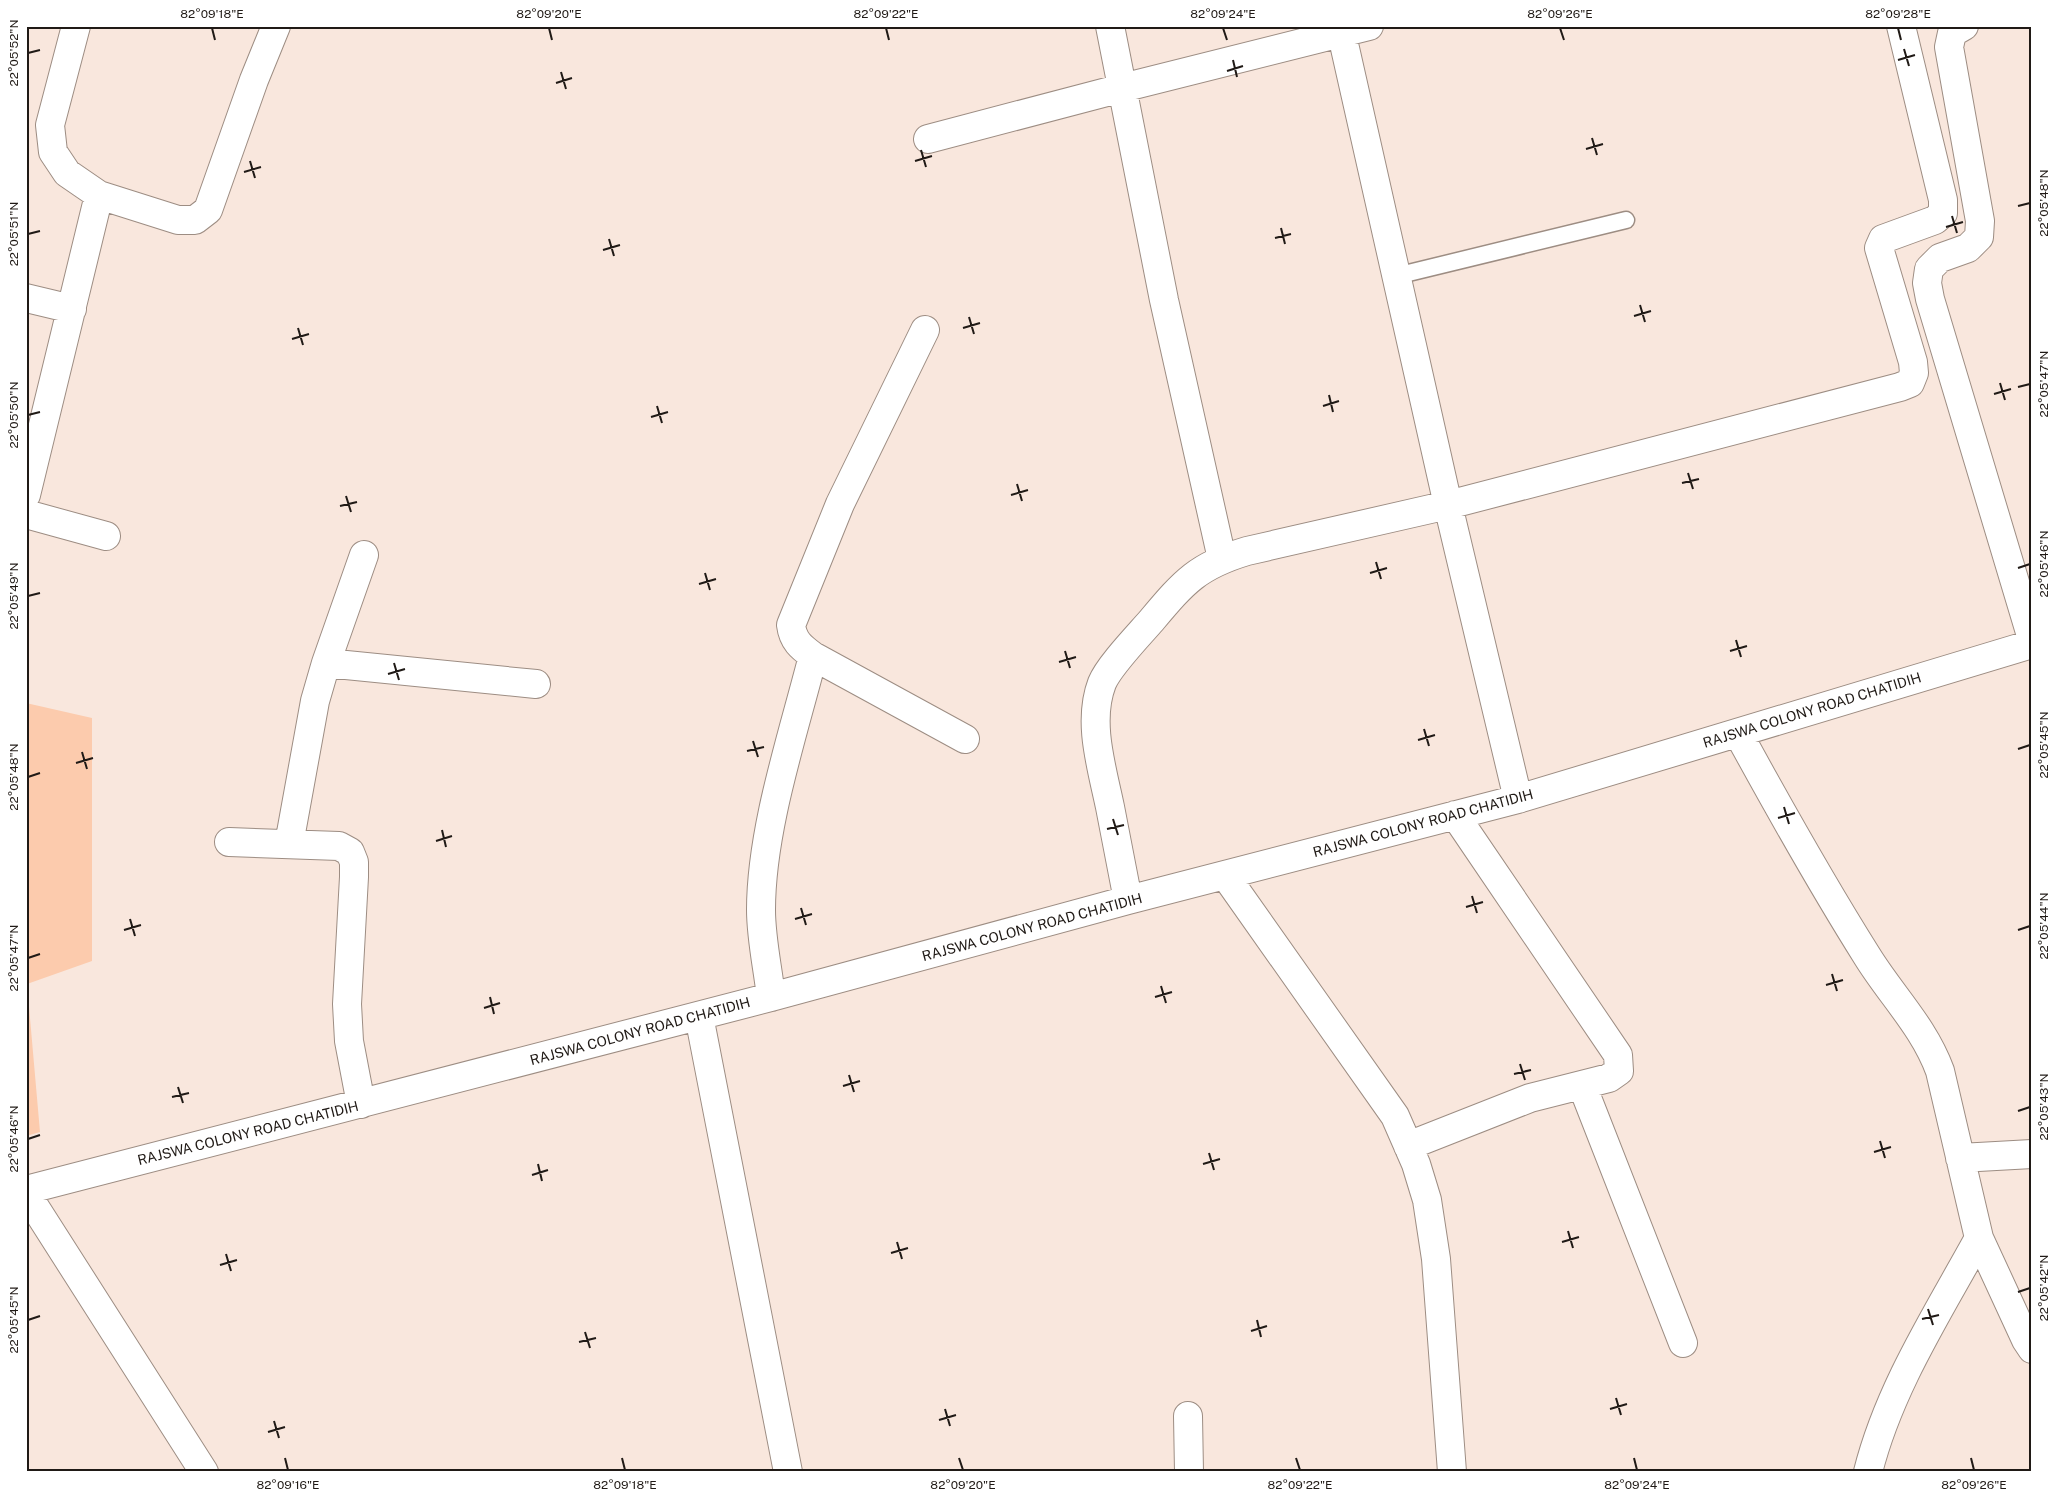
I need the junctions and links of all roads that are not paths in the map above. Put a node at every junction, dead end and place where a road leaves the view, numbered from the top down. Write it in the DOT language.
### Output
graph roads {
  1 [pos="76,26"];
  2 [pos="276,26"];
  3 [pos="1110,26"];
  4 [pos="1369,26"];
  5 [pos="1901,26"];
  6 [pos="1964,26"];
  7 [pos="1340,30"];
  8 [pos="1122,88"];
  9 [pos="928,139"];
  10 [pos="99,195"];
  11 [pos="1626,220"];
  12 [pos="1396,276"];
  13 [pos="26,298"];
  14 [pos="72,309"];
  15 [pos="925,330"];
  16 [pos="26,495"];
  17 [pos="1448,505"];
  18 [pos="26,514"];
  19 [pos="106,536"];
  20 [pos="364,554"];
  21 [pos="1222,559"];
  22 [pos="2032,639"];
  23 [pos="2032,644"];
  24 [pos="812,656"];
  25 [pos="326,663"];
  26 [pos="536,684"];
  27 [pos="1738,732"];
  28 [pos="965,739"];
  29 [pos="1518,799"];
  30 [pos="1455,815"];
  31 [pos="229,842"];
  32 [pos="289,844"];
  33 [pos="1225,875"];
  34 [pos="1128,900"];
  35 [pos="771,997"];
  36 [pos="699,1016"];
  37 [pos="1582,1085"];
  38 [pos="361,1104"];
  39 [pos="1408,1146"];
  40 [pos="2032,1154"];
  41 [pos="1960,1158"];
  42 [pos="26,1191"];
  43 [pos="1979,1238"];
  44 [pos="1683,1343"];
  45 [pos="2032,1349"];
  46 [pos="1188,1416"];
  47 [pos="204,1472"];
  48 [pos="788,1472"];
  49 [pos="1189,1472"];
  50 [pos="1452,1472"];
  51 [pos="1868,1472"];
  1 -- 10 [label="street"];
  2 -- 10 [label="street"];
  3 -- 8 [label="street"];
  4 -- 7 [label="street"];
  5 -- 17 [label="street"];
  6 -- 22 [label="street"];
  7 -- 8 [label="street"];
  7 -- 12 [label="street"];
  8 -- 9 [label="street"];
  8 -- 21 [label="street"];
  10 -- 14 [label="street"];
  11 -- 12 [label="lane"];
  12 -- 17 [label="street"];
  13 -- 14 [label="street"];
  14 -- 16 [label="street"];
  15 -- 24 [label="street"];
  17 -- 21 [label="street"];
  17 -- 29 [label="street"];
  18 -- 19 [label="street"];
  20 -- 25 [label="street"];
  21 -- 34 [label="street"];
  23 -- 27 [label="street, RAJSWA COLONY ROAD CHATIDIH"];
  24 -- 28 [label="street"];
  24 -- 35 [label="street"];
  25 -- 26 [label="street"];
  25 -- 32 [label="street"];
  27 -- 29 [label="street, RAJSWA COLONY ROAD CHATIDIH"];
  27 -- 41 [label="street"];
  29 -- 30 [label="street, RAJSWA COLONY ROAD CHATIDIH"];
  30 -- 33 [label="street, RAJSWA COLONY ROAD CHATIDIH"];
  30 -- 37 [label="street"];
  31 -- 32 [label="street"];
  32 -- 38 [label="street"];
  33 -- 34 [label="street, RAJSWA COLONY ROAD CHATIDIH"];
  33 -- 39 [label="street"];
  34 -- 35 [label="street, RAJSWA COLONY ROAD CHATIDIH"];
  35 -- 36 [label="street, RAJSWA COLONY ROAD CHATIDIH"];
  36 -- 38 [label="street, RAJSWA COLONY ROAD CHATIDIH"];
  36 -- 48 [label="street"];
  37 -- 39 [label="street"];
  37 -- 44 [label="street"];
  38 -- 42 [label="street, RAJSWA COLONY ROAD CHATIDIH"];
  39 -- 50 [label="street"];
  40 -- 41 [label="street"];
  41 -- 43 [label="street"];
  42 -- 47 [label="street"];
  43 -- 45 [label="street"];
  43 -- 51 [label="street"];
  46 -- 49 [label="street"];
}
